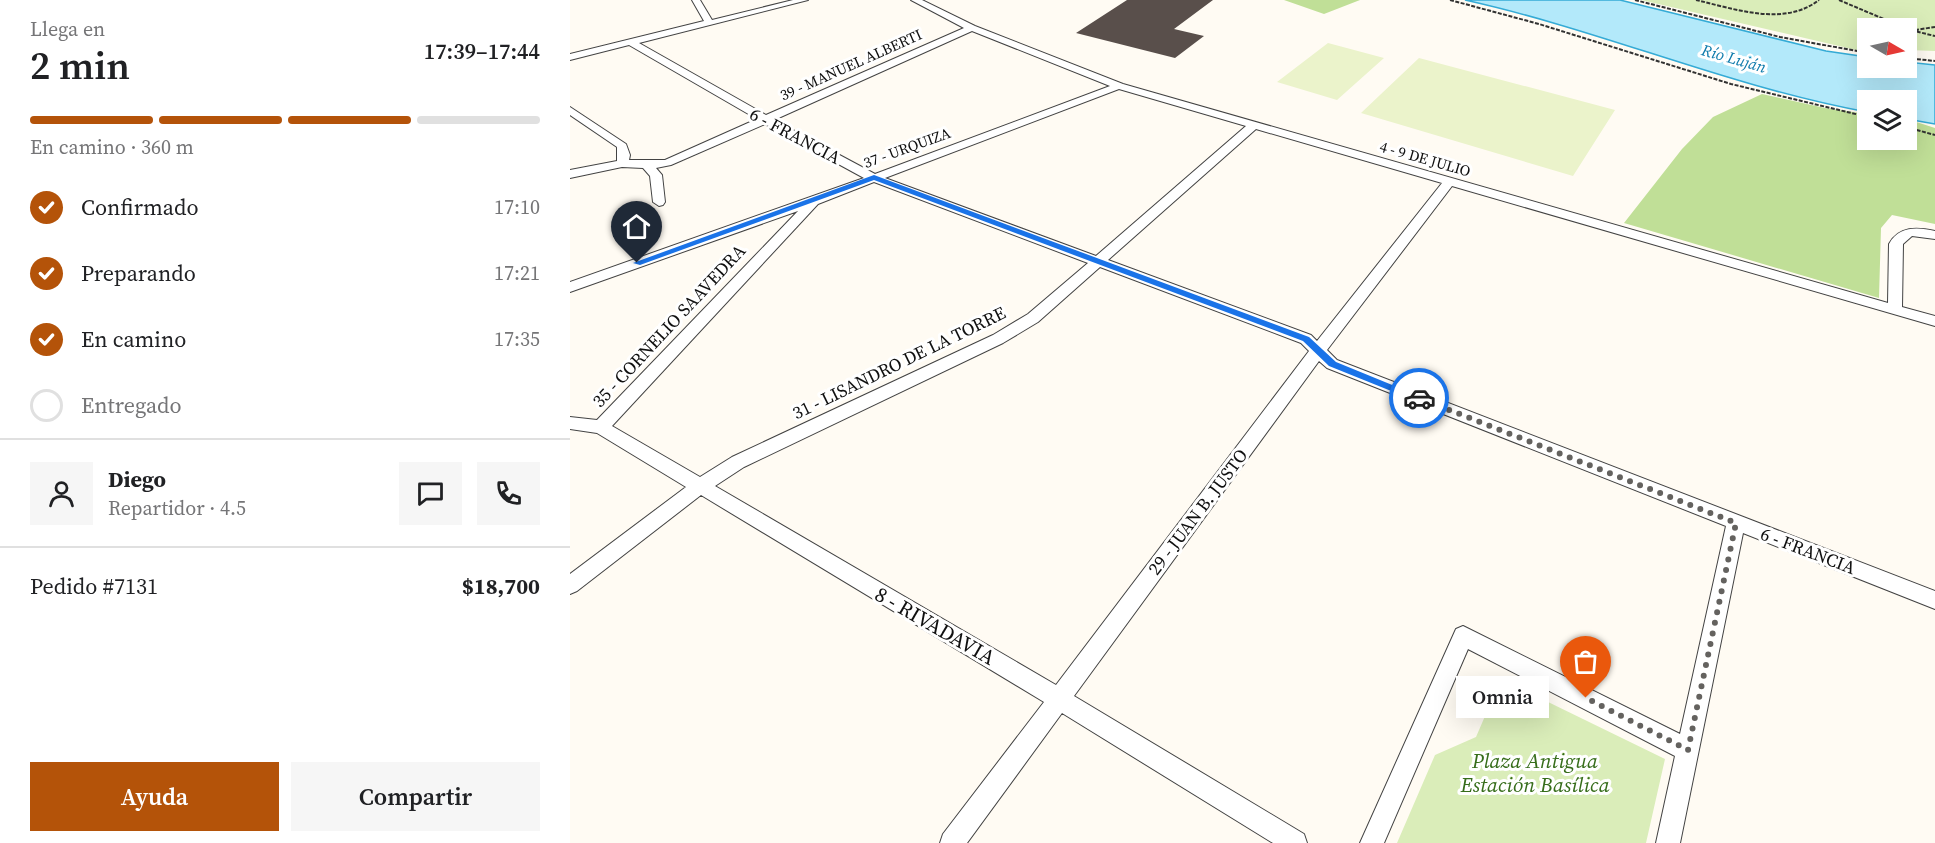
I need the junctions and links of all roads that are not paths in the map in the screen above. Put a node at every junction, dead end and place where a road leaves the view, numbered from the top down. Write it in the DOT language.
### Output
graph roads {
  1 [pos="696,0"];
  2 [pos="804,0"];
  3 [pos="915,0"];
  4 [pos="710,23"];
  5 [pos="972,28"];
  6 [pos="630,42"];
  7 [pos="570,57"];
  8 [pos="1119,86"];
  9 [pos="570,110"];
  10 [pos="764,119"];
  11 [pos="1253,126"];
  12 [pos="622,163"];
  13 [pos="647,165"];
  14 [pos="570,174"];
  15 [pos="874,178"];
  16 [pos="1448,183"];
  17 [pos="816,200"];
  18 [pos="659,202"];
  19 [pos="1935,235"];
  20 [pos="1097,261"];
  21 [pos="570,287"];
  22 [pos="1895,310"];
  23 [pos="1935,321"];
  24 [pos="1317,352"];
  25 [pos="570,423"];
  26 [pos="601,427"];
  27 [pos="699,487"];
  28 [pos="1736,523"];
  29 [pos="570,585"];
  30 [pos="1935,600"];
  31 [pos="1059,699"];
  32 [pos="1688,750"];
  33 [pos="952,843"];
  34 [pos="1295,843"];
  35 [pos="1372,843"];
  36 [pos="1668,843"];
  1 -- 4 [label="street"];
  2 -- 4 [label="street"];
  3 -- 5 [label="street, 4 - 9 DE JULIO"];
  4 -- 6 [label="street"];
  5 -- 8 [label="street, 4 - 9 DE JULIO"];
  5 -- 10 [label="street, 39 - MANUEL ALBERTI"];
  6 -- 7 [label="street"];
  6 -- 10 [label="street, 6 - FRANCIA"];
  8 -- 11 [label="street, 4 - 9 DE JULIO"];
  8 -- 15 [label="street, 37 - URQUIZA"];
  9 -- 12 [label="street"];
  10 -- 13 [label="street, 39 - MANUEL ALBERTI"];
  10 -- 15 [label="street, 6 - FRANCIA"];
  11 -- 16 [label="street, 4 - 9 DE JULIO"];
  11 -- 20 [label="street, 31 - LISANDRO DE LA TORRE"];
  12 -- 13 [label="street, 39 - MANUEL ALBERTI"];
  12 -- 14 [label="street, 39 - MANUEL ALBERTI"];
  13 -- 18 [label="street"];
  15 -- 17 [label="street, 37 - URQUIZA"];
  15 -- 20 [label="street, 6 - FRANCIA"];
  16 -- 22 [label="street, 4 - 9 DE JULIO"];
  16 -- 24 [label="street, 29 - JUAN B. JUSTO"];
  17 -- 21 [label="street, 37 - URQUIZA"];
  17 -- 26 [label="street, 35 - CORNELIO SAAVEDRA"];
  19 -- 22 [label="street"];
  20 -- 24 [label="street, 6 - FRANCIA"];
  20 -- 27 [label="street, 31 - LISANDRO DE LA TORRE"];
  22 -- 23 [label="street, 4 - 9 DE JULIO"];
  24 -- 28 [label="street, 6 - FRANCIA"];
  24 -- 31 [label="street, 29 - JUAN B. JUSTO"];
  25 -- 26 [label="street, 8 - RIVADAVIA"];
  26 -- 27 [label="street, 8 - RIVADAVIA"];
  27 -- 29 [label="street, 31 - LISANDRO DE LA TORRE"];
  27 -- 31 [label="street, 8 - RIVADAVIA"];
  28 -- 30 [label="street, 6 - FRANCIA"];
  28 -- 32 [label="street"];
  31 -- 33 [label="street, 29 - JUAN B. JUSTO"];
  31 -- 34 [label="street, 8 - RIVADAVIA"];
  32 -- 35 [label="street"];
  32 -- 36 [label="street"];
}
